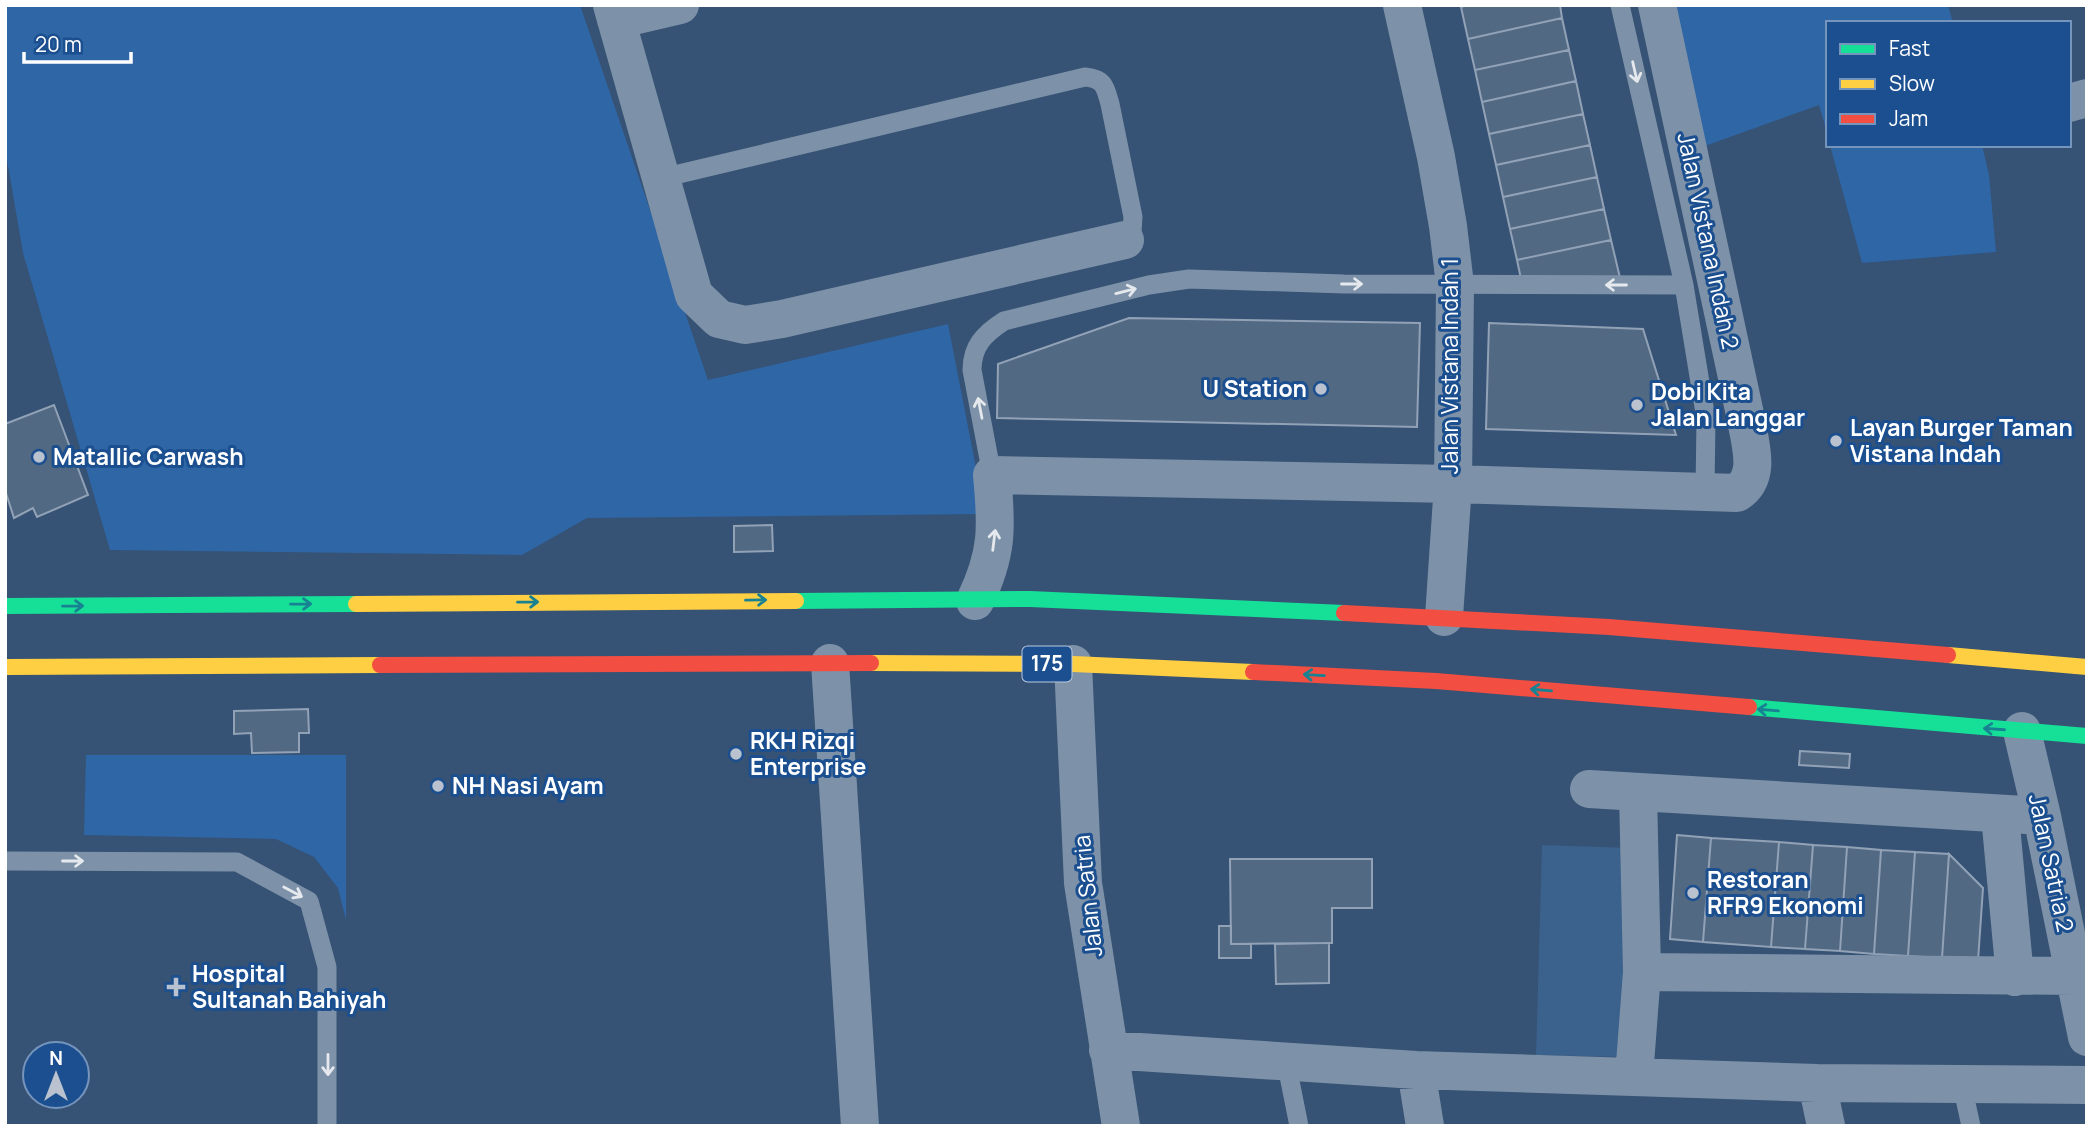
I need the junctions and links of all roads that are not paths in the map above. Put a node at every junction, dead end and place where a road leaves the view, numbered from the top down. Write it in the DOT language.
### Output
graph roads {
  1 [pos="680,5"];
  2 [pos="1402,5"];
  3 [pos="1620,5"];
  4 [pos="1657,5"];
  5 [pos="614,12"];
  6 [pos="662,178"];
  7 [pos="1125,240"];
  8 [pos="1455,285"];
  9 [pos="1684,285"];
  10 [pos="992,475"];
  11 [pos="1453,484"];
  12 [pos="1705,491"];
  13 [pos="975,601"];
  14 [pos="5,606"];
  15 [pos="1444,617"];
  16 [pos="830,663"];
  17 [pos="1073,664"];
  18 [pos="5,667"];
  19 [pos="24,667"];
  20 [pos="2087,667"];
  21 [pos="5,674"];
  22 [pos="2022,731"];
  23 [pos="2087,736"];
  24 [pos="1589,789"];
  25 [pos="1638,792"];
  26 [pos="2000,815"];
  27 [pos="2042,816"];
  28 [pos="5,861"];
  29 [pos="1642,972"];
  30 [pos="2074,976"];
  31 [pos="2015,977"];
  32 [pos="2087,1037"];
  33 [pos="1108,1050"];
  34 [pos="1286,1061"];
  35 [pos="1416,1070"];
  36 [pos="1634,1077"];
  37 [pos="1817,1083"];
  38 [pos="2087,1084"];
  39 [pos="1962,1085"];
  40 [pos="327,1126"];
  41 [pos="860,1126"];
  42 [pos="1121,1126"];
  43 [pos="1299,1126"];
  44 [pos="1425,1126"];
  45 [pos="1826,1126"];
  46 [pos="1971,1126"];
  1 -- 5 [label="street"];
  2 -- 8 [label="street, Jalan Vistana Indah 1"];
  3 -- 9 [label="lane, one-way"];
  4 -- 12 [label="street, Jalan Vistana Indah 2"];
  5 -- 6 [label="street"];
  6 -- 7 [label="street"];
  6 -- 7 [label="lane"];
  9 -- 8 [label="lane, one-way"];
  10 -- 8 [label="lane, one-way"];
  8 -- 11 [label="street, Jalan Vistana Indah 1"];
  9 -- 12 [label="lane"];
  10 -- 11 [label="street, Jalan Vistana Indah 1"];
  13 -- 10 [label="street, one-way"];
  11 -- 12 [label="street"];
  11 -- 15 [label="street"];
  14 -- 13 [label="highway, one-way"];
  13 -- 15 [label="highway"];
  15 -- 20 [label="highway"];
  16 -- 17 [label="highway, 175"];
  16 -- 19 [label="highway, 175"];
  16 -- 41 [label="street"];
  22 -- 17 [label="highway, 175, one-way"];
  17 -- 33 [label="street, Jalan Satria"];
  18 -- 19 [label="highway, 175"];
  19 -- 21 [label="highway"];
  22 -- 23 [label="highway, 175"];
  22 -- 27 [label="street, Jalan Satria 2"];
  24 -- 25 [label="street"];
  25 -- 26 [label="street"];
  25 -- 29 [label="street"];
  26 -- 27 [label="street"];
  26 -- 31 [label="street"];
  27 -- 30 [label="street, Jalan Satria 2"];
  28 -- 40 [label="lane, one-way"];
  29 -- 31 [label="street"];
  29 -- 36 [label="street"];
  30 -- 31 [label="street"];
  30 -- 32 [label="street, Jalan Satria 2"];
  33 -- 34 [label="street"];
  33 -- 42 [label="street, Jalan Satria"];
  34 -- 35 [label="street"];
  34 -- 43 [label="lane"];
  35 -- 36 [label="street"];
  35 -- 44 [label="street"];
  36 -- 37 [label="street"];
  37 -- 39 [label="street"];
  37 -- 45 [label="street"];
  38 -- 39 [label="street"];
  39 -- 46 [label="lane"];
}
